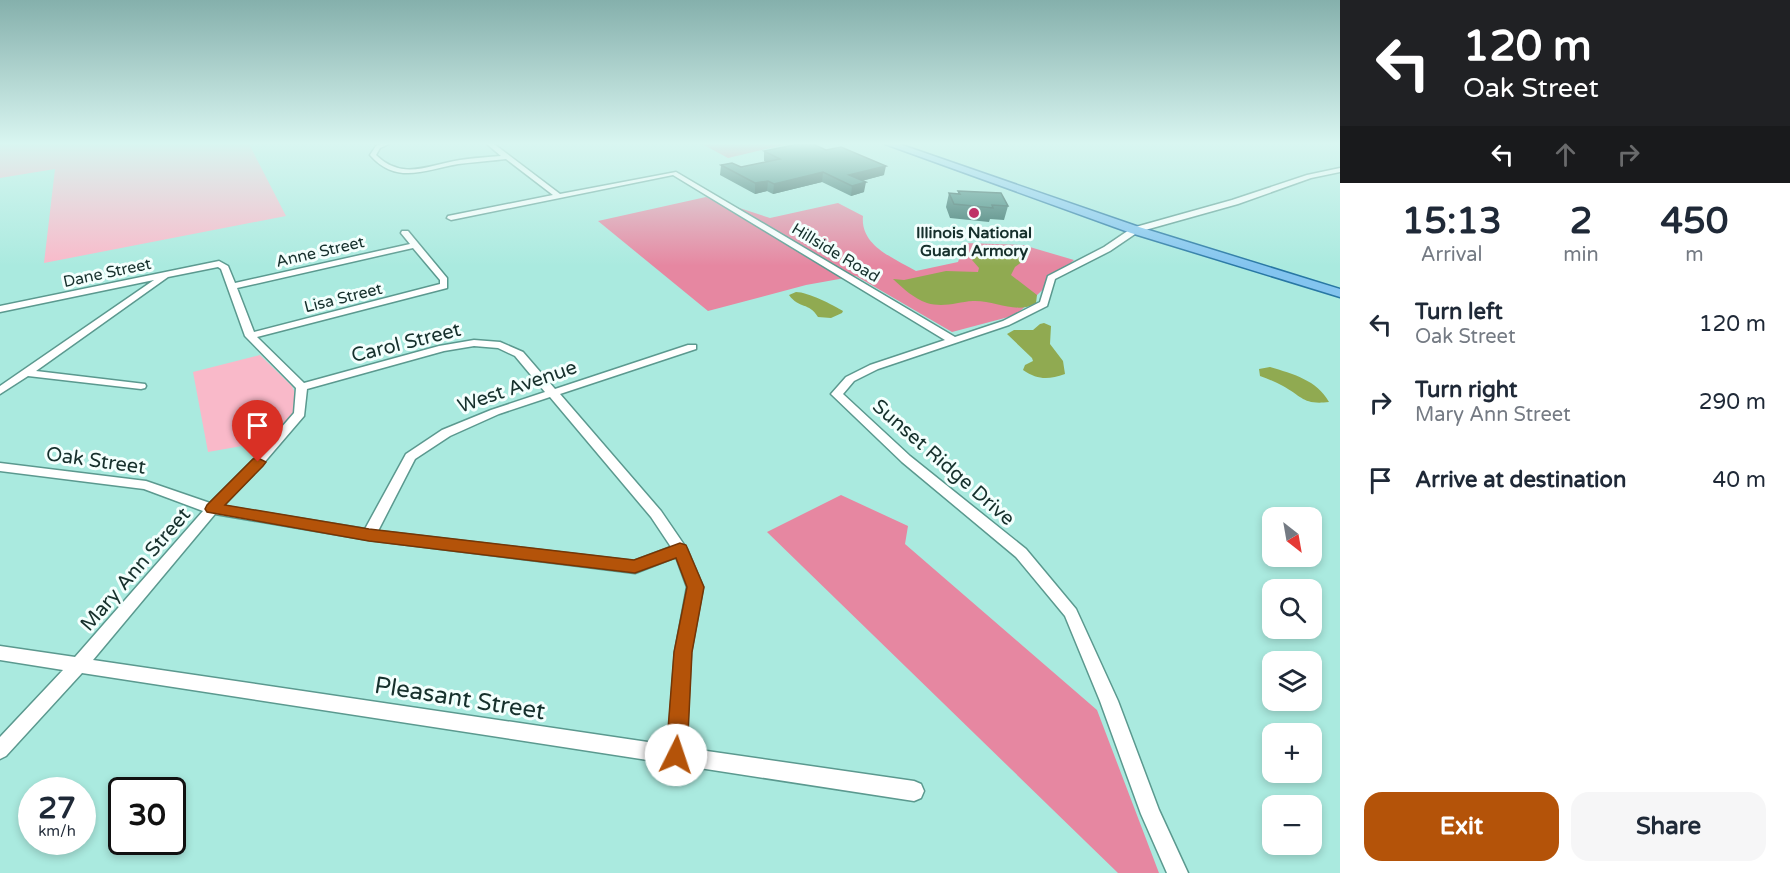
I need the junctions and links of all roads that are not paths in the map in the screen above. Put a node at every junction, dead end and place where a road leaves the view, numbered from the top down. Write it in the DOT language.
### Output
graph roads {
  1 [pos="544,185"];
  2 [pos="618,185"];
  3 [pos="694,185"];
  4 [pos="1006,185"];
  5 [pos="1284,185"];
  6 [pos="560,197"];
  7 [pos="451,218"];
  8 [pos="1135,230"];
  9 [pos="405,234"];
  10 [pos="416,245"];
  11 [pos="168,274"];
  12 [pos="231,287"];
  13 [pos="1340,292"];
  14 [pos="0,309"];
  15 [pos="249,336"];
  16 [pos="951,339"];
  17 [pos="692,347"];
  18 [pos="28,373"];
  19 [pos="141,386"];
  20 [pos="302,387"];
  21 [pos="0,391"];
  22 [pos="553,393"];
  23 [pos="0,467"];
  24 [pos="213,509"];
  25 [pos="369,535"];
  26 [pos="680,549"];
  27 [pos="0,652"];
  28 [pos="78,665"];
  29 [pos="0,750"];
  30 [pos="676,755"];
  31 [pos="914,791"];
  32 [pos="1178,873"];
  1 -- 6 [label="street"];
  2 -- 6 [label="street, Hillside Road"];
  3 -- 16 [label="street, Hillside Road"];
  4 -- 8 [label="main road"];
  5 -- 8 [label="street"];
  6 -- 7 [label="street"];
  8 -- 13 [label="main road"];
  8 -- 16 [label="street, Sunset Ridge Drive"];
  9 -- 10 [label="street"];
  10 -- 12 [label="street, Anne Street"];
  10 -- 15 [label="street, Lisa Street"];
  11 -- 12 [label="street, Dane Street"];
  11 -- 14 [label="street, Dane Street"];
  11 -- 18 [label="street"];
  12 -- 15 [label="street"];
  15 -- 20 [label="street"];
  16 -- 32 [label="street, Sunset Ridge Drive"];
  17 -- 22 [label="street, West Avenue"];
  18 -- 19 [label="street"];
  18 -- 21 [label="street"];
  20 -- 22 [label="street, Carol Street"];
  20 -- 24 [label="street, Mary Ann Street"];
  22 -- 25 [label="street, West Avenue"];
  22 -- 26 [label="street, Carol Street"];
  23 -- 24 [label="street, Oak Street"];
  24 -- 25 [label="street, Oak Street"];
  24 -- 28 [label="street, Mary Ann Street"];
  25 -- 26 [label="street, Oak Street"];
  26 -- 30 [label="street, Carol Street"];
  27 -- 28 [label="street, Pleasant Street"];
  28 -- 29 [label="street, Mary Ann Street"];
  28 -- 30 [label="street, Pleasant Street"];
  30 -- 31 [label="street, Pleasant Street"];
}
